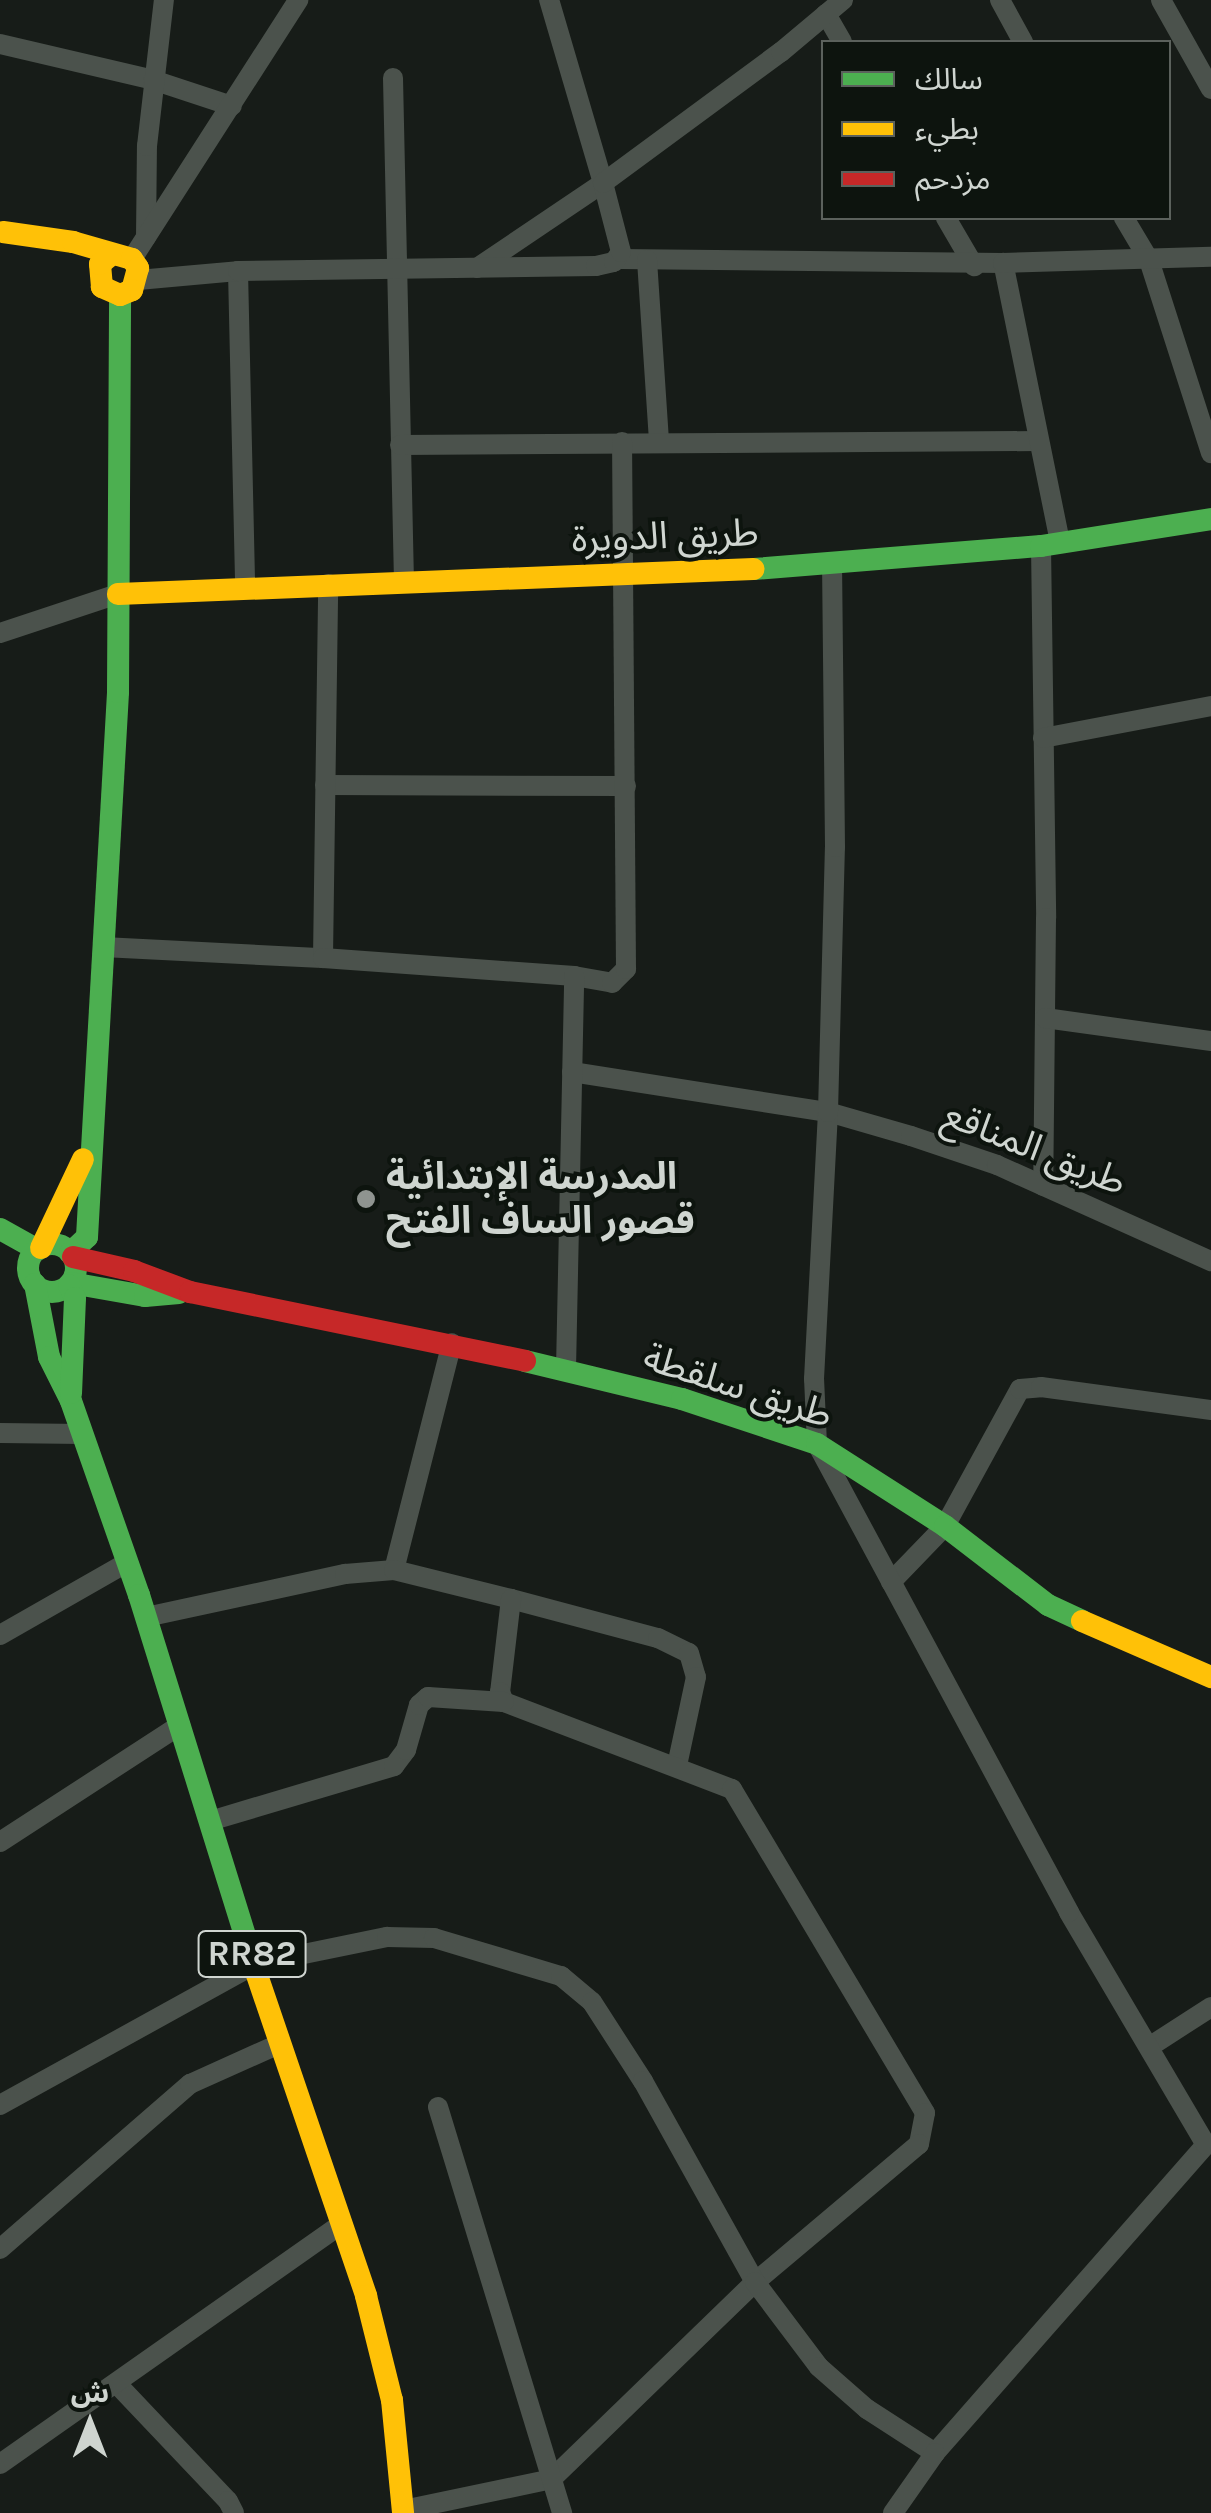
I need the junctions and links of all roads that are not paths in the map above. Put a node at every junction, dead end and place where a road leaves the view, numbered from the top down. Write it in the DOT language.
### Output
graph roads {
  1 [pos="164,0"];
  2 [pos="298,0"];
  3 [pos="549,0"];
  4 [pos="843,0"];
  5 [pos="1000,0"];
  6 [pos="1161,0"];
  7 [pos="826,14"];
  8 [pos="841,40"];
  9 [pos="1022,40"];
  10 [pos="0,44"];
  11 [pos="393,78"];
  12 [pos="153,80"];
  13 [pos="1211,88"];
  14 [pos="232,106"];
  15 [pos="602,183"];
  16 [pos="947,220"];
  17 [pos="1125,220"];
  18 [pos="2,232"];
  19 [pos="146,238"];
  20 [pos="1211,258"];
  21 [pos="619,259"];
  22 [pos="648,260"];
  23 [pos="1150,260"];
  24 [pos="1004,263"];
  25 [pos="974,266"];
  26 [pos="396,268"];
  27 [pos="478,268"];
  28 [pos="238,270"];
  29 [pos="119,273"];
  30 [pos="1036,440"];
  31 [pos="659,441"];
  32 [pos="622,442"];
  33 [pos="400,444"];
  34 [pos="1211,453"];
  35 [pos="1211,519"];
  36 [pos="1050,544"];
  37 [pos="832,566"];
  38 [pos="626,571"];
  39 [pos="404,581"];
  40 [pos="328,584"];
  41 [pos="244,588"];
  42 [pos="118,594"];
  43 [pos="0,634"];
  44 [pos="1211,706"];
  45 [pos="1044,738"];
  46 [pos="325,785"];
  47 [pos="626,786"];
  48 [pos="103,947"];
  49 [pos="323,958"];
  50 [pos="574,976"];
  51 [pos="1045,1018"];
  52 [pos="1211,1041"];
  53 [pos="572,1072"];
  54 [pos="828,1112"];
  55 [pos="88,1149"];
  56 [pos="1043,1186"];
  57 [pos="0,1229"];
  58 [pos="39,1249"];
  59 [pos="72,1255"];
  60 [pos="1211,1261"];
  61 [pos="8,1267"];
  62 [pos="33,1281"];
  63 [pos="70,1284"];
  64 [pos="190,1292"];
  65 [pos="452,1343"];
  66 [pos="566,1369"];
  67 [pos="71,1401"];
  68 [pos="1211,1410"];
  69 [pos="0,1433"];
  70 [pos="82,1434"];
  71 [pos="817,1444"];
  72 [pos="945,1526"];
  73 [pos="128,1562"];
  74 [pos="394,1570"];
  75 [pos="892,1582"];
  76 [pos="511,1599"];
  77 [pos="146,1617"];
  78 [pos="0,1634"];
  79 [pos="1211,1677"];
  80 [pos="504,1702"];
  81 [pos="180,1725"];
  82 [pos="677,1766"];
  83 [pos="210,1821"];
  84 [pos="0,1842"];
  85 [pos="255,1964"];
  86 [pos="1211,2007"];
  87 [pos="279,2044"];
  88 [pos="1148,2047"];
  89 [pos="0,2105"];
  90 [pos="438,2108"];
  91 [pos="1210,2156"];
  92 [pos="342,2224"];
  93 [pos="0,2249"];
  94 [pos="754,2282"];
  95 [pos="117,2384"];
  96 [pos="935,2452"];
  97 [pos="0,2464"];
  98 [pos="552,2479"];
  99 [pos="403,2511"];
  100 [pos="234,2513"];
  101 [pos="562,2513"];
  102 [pos="893,2513"];
  1 -- 12 [label="street"];
  2 -- 14 [label="street"];
  3 -- 15 [label="street"];
  4 -- 7 [label="street"];
  5 -- 9 [label="street"];
  6 -- 13 [label="street"];
  7 -- 8 [label="street"];
  7 -- 15 [label="street"];
  10 -- 12 [label="street"];
  11 -- 26 [label="street"];
  12 -- 14 [label="street"];
  12 -- 19 [label="street"];
  14 -- 19 [label="street"];
  15 -- 21 [label="street"];
  15 -- 27 [label="street"];
  16 -- 25 [label="street"];
  17 -- 23 [label="street"];
  18 -- 29 [label="street"];
  19 -- 29 [label="street"];
  20 -- 23 [label="street"];
  21 -- 22 [label="street"];
  21 -- 27 [label="street"];
  22 -- 25 [label="street"];
  22 -- 31 [label="street"];
  23 -- 24 [label="street"];
  23 -- 34 [label="street"];
  24 -- 25 [label="street"];
  24 -- 30 [label="street"];
  26 -- 27 [label="street"];
  26 -- 28 [label="street"];
  26 -- 33 [label="street"];
  28 -- 29 [label="street"];
  28 -- 41 [label="street"];
  29 -- 42 [label="street"];
  30 -- 31 [label="street"];
  30 -- 36 [label="street"];
  31 -- 32 [label="street"];
  32 -- 33 [label="street"];
  32 -- 38 [label="street"];
  33 -- 39 [label="street"];
  35 -- 36 [label="street, طريق الدويرة"];
  36 -- 37 [label="street, طريق الدويرة"];
  36 -- 45 [label="street"];
  37 -- 38 [label="street, طريق الدويرة"];
  37 -- 54 [label="street"];
  38 -- 39 [label="street, طريق الدويرة"];
  38 -- 47 [label="street"];
  39 -- 40 [label="street, طريق الدويرة"];
  40 -- 41 [label="street, طريق الدويرة"];
  40 -- 46 [label="street"];
  41 -- 42 [label="street, طريق الدويرة"];
  42 -- 43 [label="street"];
  42 -- 48 [label="street"];
  44 -- 45 [label="street"];
  45 -- 51 [label="street"];
  46 -- 47 [label="street"];
  46 -- 49 [label="street"];
  47 -- 50 [label="street"];
  48 -- 49 [label="street"];
  48 -- 55 [label="street"];
  49 -- 50 [label="street"];
  50 -- 53 [label="street"];
  51 -- 52 [label="street"];
  51 -- 56 [label="street"];
  53 -- 54 [label="street, طريق المناقع"];
  53 -- 66 [label="street"];
  54 -- 56 [label="street, طريق المناقع"];
  54 -- 71 [label="street"];
  55 -- 58 [label="street"];
  55 -- 59 [label="street"];
  56 -- 60 [label="street, طريق المناقع"];
  57 -- 58 [label="street"];
  58 -- 59 [label="street"];
  58 -- 62 [label="street, RR82"];
  59 -- 63 [label="street, RR82"];
  59 -- 64 [label="street, طريق سلقطة"];
  61 -- 62 [label="street"];
  62 -- 63 [label="street"];
  62 -- 67 [label="street, RR82"];
  63 -- 64 [label="street, طريق سلقطة"];
  63 -- 67 [label="street, RR82"];
  64 -- 65 [label="street, طريق سلقطة"];
  65 -- 66 [label="street, طريق سلقطة"];
  65 -- 74 [label="street"];
  66 -- 71 [label="street, طريق سلقطة"];
  67 -- 70 [label="street, RR82"];
  68 -- 72 [label="street"];
  69 -- 70 [label="street"];
  70 -- 73 [label="street, RR82"];
  71 -- 72 [label="street, طريق سلقطة"];
  71 -- 75 [label="street"];
  72 -- 75 [label="street"];
  72 -- 79 [label="street, طريق سلقطة"];
  73 -- 77 [label="street, RR82"];
  73 -- 78 [label="street"];
  74 -- 76 [label="street"];
  74 -- 77 [label="street"];
  75 -- 88 [label="street"];
  76 -- 80 [label="street"];
  76 -- 82 [label="street"];
  77 -- 81 [label="street, RR82"];
  80 -- 82 [label="street"];
  80 -- 83 [label="street"];
  81 -- 83 [label="street, RR82"];
  81 -- 84 [label="street"];
  82 -- 94 [label="street"];
  83 -- 85 [label="street, RR82"];
  85 -- 87 [label="street, RR82"];
  85 -- 89 [label="street"];
  85 -- 94 [label="street"];
  86 -- 88 [label="street"];
  87 -- 92 [label="street, RR82"];
  87 -- 93 [label="street"];
  88 -- 91 [label="street"];
  90 -- 98 [label="street"];
  91 -- 96 [label="street"];
  92 -- 95 [label="street"];
  92 -- 99 [label="street, RR82"];
  94 -- 96 [label="street"];
  94 -- 98 [label="street"];
  95 -- 97 [label="street"];
  95 -- 100 [label="street"];
  96 -- 102 [label="street"];
  98 -- 99 [label="street"];
  98 -- 101 [label="street"];
}
